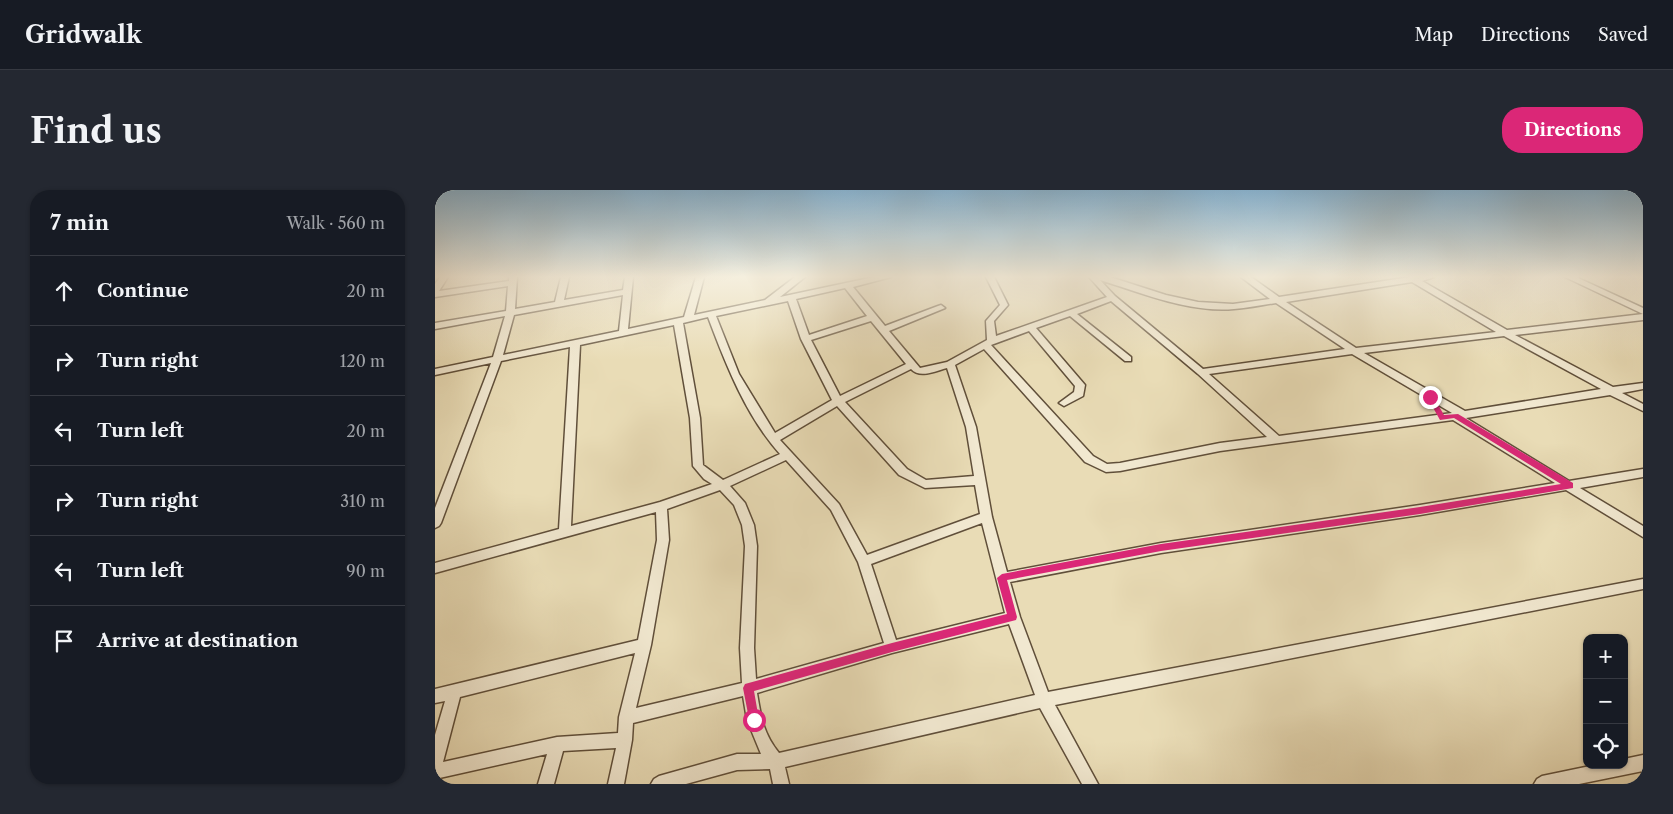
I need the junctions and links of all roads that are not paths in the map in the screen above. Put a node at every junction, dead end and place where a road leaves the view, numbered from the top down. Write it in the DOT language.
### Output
graph roads {
  1 [pos="511,305"];
  2 [pos="555,305"];
  3 [pos="625,305"];
  4 [pos="689,305"];
  5 [pos="762,305"];
  6 [pos="794,305"];
  7 [pos="863,305"];
  8 [pos="1004,305"];
  9 [pos="1094,305"];
  10 [pos="1120,305"];
  11 [pos="1197,305"];
  12 [pos="1250,305"];
  13 [pos="1285,305"];
  14 [pos="1458,305"];
  15 [pos="1629,305"];
  16 [pos="941,308"];
  17 [pos="1643,311"];
  18 [pos="510,313"];
  19 [pos="1071,313"];
  20 [pos="711,315"];
  21 [pos="873,317"];
  22 [pos="1643,317"];
  23 [pos="683,321"];
  24 [pos="435,326"];
  25 [pos="1031,328"];
  26 [pos="883,330"];
  27 [pos="623,332"];
  28 [pos="1503,332"];
  29 [pos="806,338"];
  30 [pos="989,342"];
  31 [pos="575,343"];
  32 [pos="1354,350"];
  33 [pos="497,359"];
  34 [pos="1128,359"];
  35 [pos="950,364"];
  36 [pos="912,365"];
  37 [pos="435,372"];
  38 [pos="1201,372"];
  39 [pos="1643,386"];
  40 [pos="1612,390"];
  41 [pos="1430,397"];
  42 [pos="838,402"];
  43 [pos="1064,403"];
  44 [pos="1643,408"];
  45 [pos="1459,415"];
  46 [pos="1442,418"];
  47 [pos="773,438"];
  48 [pos="1277,440"];
  49 [pos="787,455"];
  50 [pos="1643,473"];
  51 [pos="981,480"];
  52 [pos="722,484"];
  53 [pos="1570,486"];
  54 [pos="661,506"];
  55 [pos="986,517"];
  56 [pos="435,523"];
  57 [pos="565,532"];
  58 [pos="1643,532"];
  59 [pos="864,561"];
  60 [pos="435,568"];
  61 [pos="1002,578"];
  62 [pos="1643,584"];
  63 [pos="1013,617"];
  64 [pos="644,645"];
  65 [pos="892,647"];
  66 [pos="749,688"];
  67 [pos="454,692"];
  68 [pos="435,696"];
  69 [pos="1044,700"];
  70 [pos="626,717"];
  71 [pos="625,740"];
  72 [pos="557,744"];
  73 [pos="776,761"];
  74 [pos="435,762"];
  75 [pos="1643,763"];
  76 [pos="435,771"];
  77 [pos="546,784"];
  78 [pos="616,784"];
  79 [pos="659,784"];
  80 [pos="781,784"];
  81 [pos="1090,784"];
  82 [pos="1542,784"];
  1 -- 18 [label="street"];
  2 -- 18 [label="street"];
  3 -- 27 [label="street"];
  4 -- 23 [label="street"];
  5 -- 20 [label="street"];
  6 -- 29 [label="street"];
  7 -- 21 [label="street"];
  8 -- 30 [label="street"];
  9 -- 19 [label="street"];
  10 -- 38 [label="street"];
  11 -- 12 [label="street"];
  13 -- 32 [label="street"];
  14 -- 28 [label="street"];
  15 -- 17 [label="street"];
  16 -- 26 [label="street"];
  18 -- 24 [label="street"];
  18 -- 33 [label="street"];
  19 -- 25 [label="street"];
  19 -- 34 [label="street"];
  20 -- 23 [label="street"];
  20 -- 47 [label="street"];
  21 -- 26 [label="street"];
  21 -- 29 [label="street"];
  22 -- 28 [label="street"];
  23 -- 27 [label="street"];
  23 -- 52 [label="street"];
  25 -- 30 [label="street"];
  25 -- 43 [label="street"];
  26 -- 36 [label="street"];
  27 -- 31 [label="street"];
  28 -- 32 [label="street"];
  28 -- 40 [label="street"];
  29 -- 42 [label="street"];
  30 -- 35 [label="street"];
  30 -- 48 [label="street"];
  31 -- 33 [label="street"];
  31 -- 57 [label="street"];
  32 -- 38 [label="street"];
  32 -- 41 [label="street"];
  33 -- 37 [label="street"];
  33 -- 56 [label="street"];
  35 -- 36 [label="street"];
  35 -- 51 [label="street"];
  36 -- 42 [label="street"];
  38 -- 48 [label="street"];
  39 -- 40 [label="street"];
  40 -- 44 [label="street"];
  40 -- 45 [label="street"];
  41 -- 45 [label="street"];
  41 -- 46 [label="street"];
  42 -- 47 [label="street"];
  42 -- 51 [label="street"];
  45 -- 46 [label="street"];
  45 -- 53 [label="street"];
  46 -- 48 [label="street"];
  47 -- 49 [label="street"];
  49 -- 52 [label="street"];
  49 -- 59 [label="street"];
  50 -- 53 [label="street"];
  51 -- 55 [label="street"];
  52 -- 54 [label="street"];
  52 -- 66 [label="street"];
  53 -- 58 [label="street"];
  53 -- 61 [label="street"];
  54 -- 57 [label="street"];
  54 -- 64 [label="street"];
  55 -- 59 [label="street"];
  55 -- 61 [label="street"];
  57 -- 60 [label="street"];
  59 -- 65 [label="street"];
  61 -- 63 [label="street"];
  62 -- 69 [label="street"];
  63 -- 65 [label="street"];
  63 -- 69 [label="street"];
  64 -- 67 [label="street"];
  64 -- 70 [label="street"];
  65 -- 66 [label="street"];
  66 -- 70 [label="street"];
  66 -- 73 [label="street"];
  67 -- 68 [label="street"];
  67 -- 74 [label="street"];
  69 -- 73 [label="street"];
  69 -- 81 [label="street"];
  70 -- 71 [label="street"];
  71 -- 72 [label="street"];
  71 -- 78 [label="street"];
  72 -- 76 [label="street"];
  72 -- 77 [label="street"];
  73 -- 79 [label="street"];
  73 -- 80 [label="street"];
  75 -- 82 [label="street"];
}
